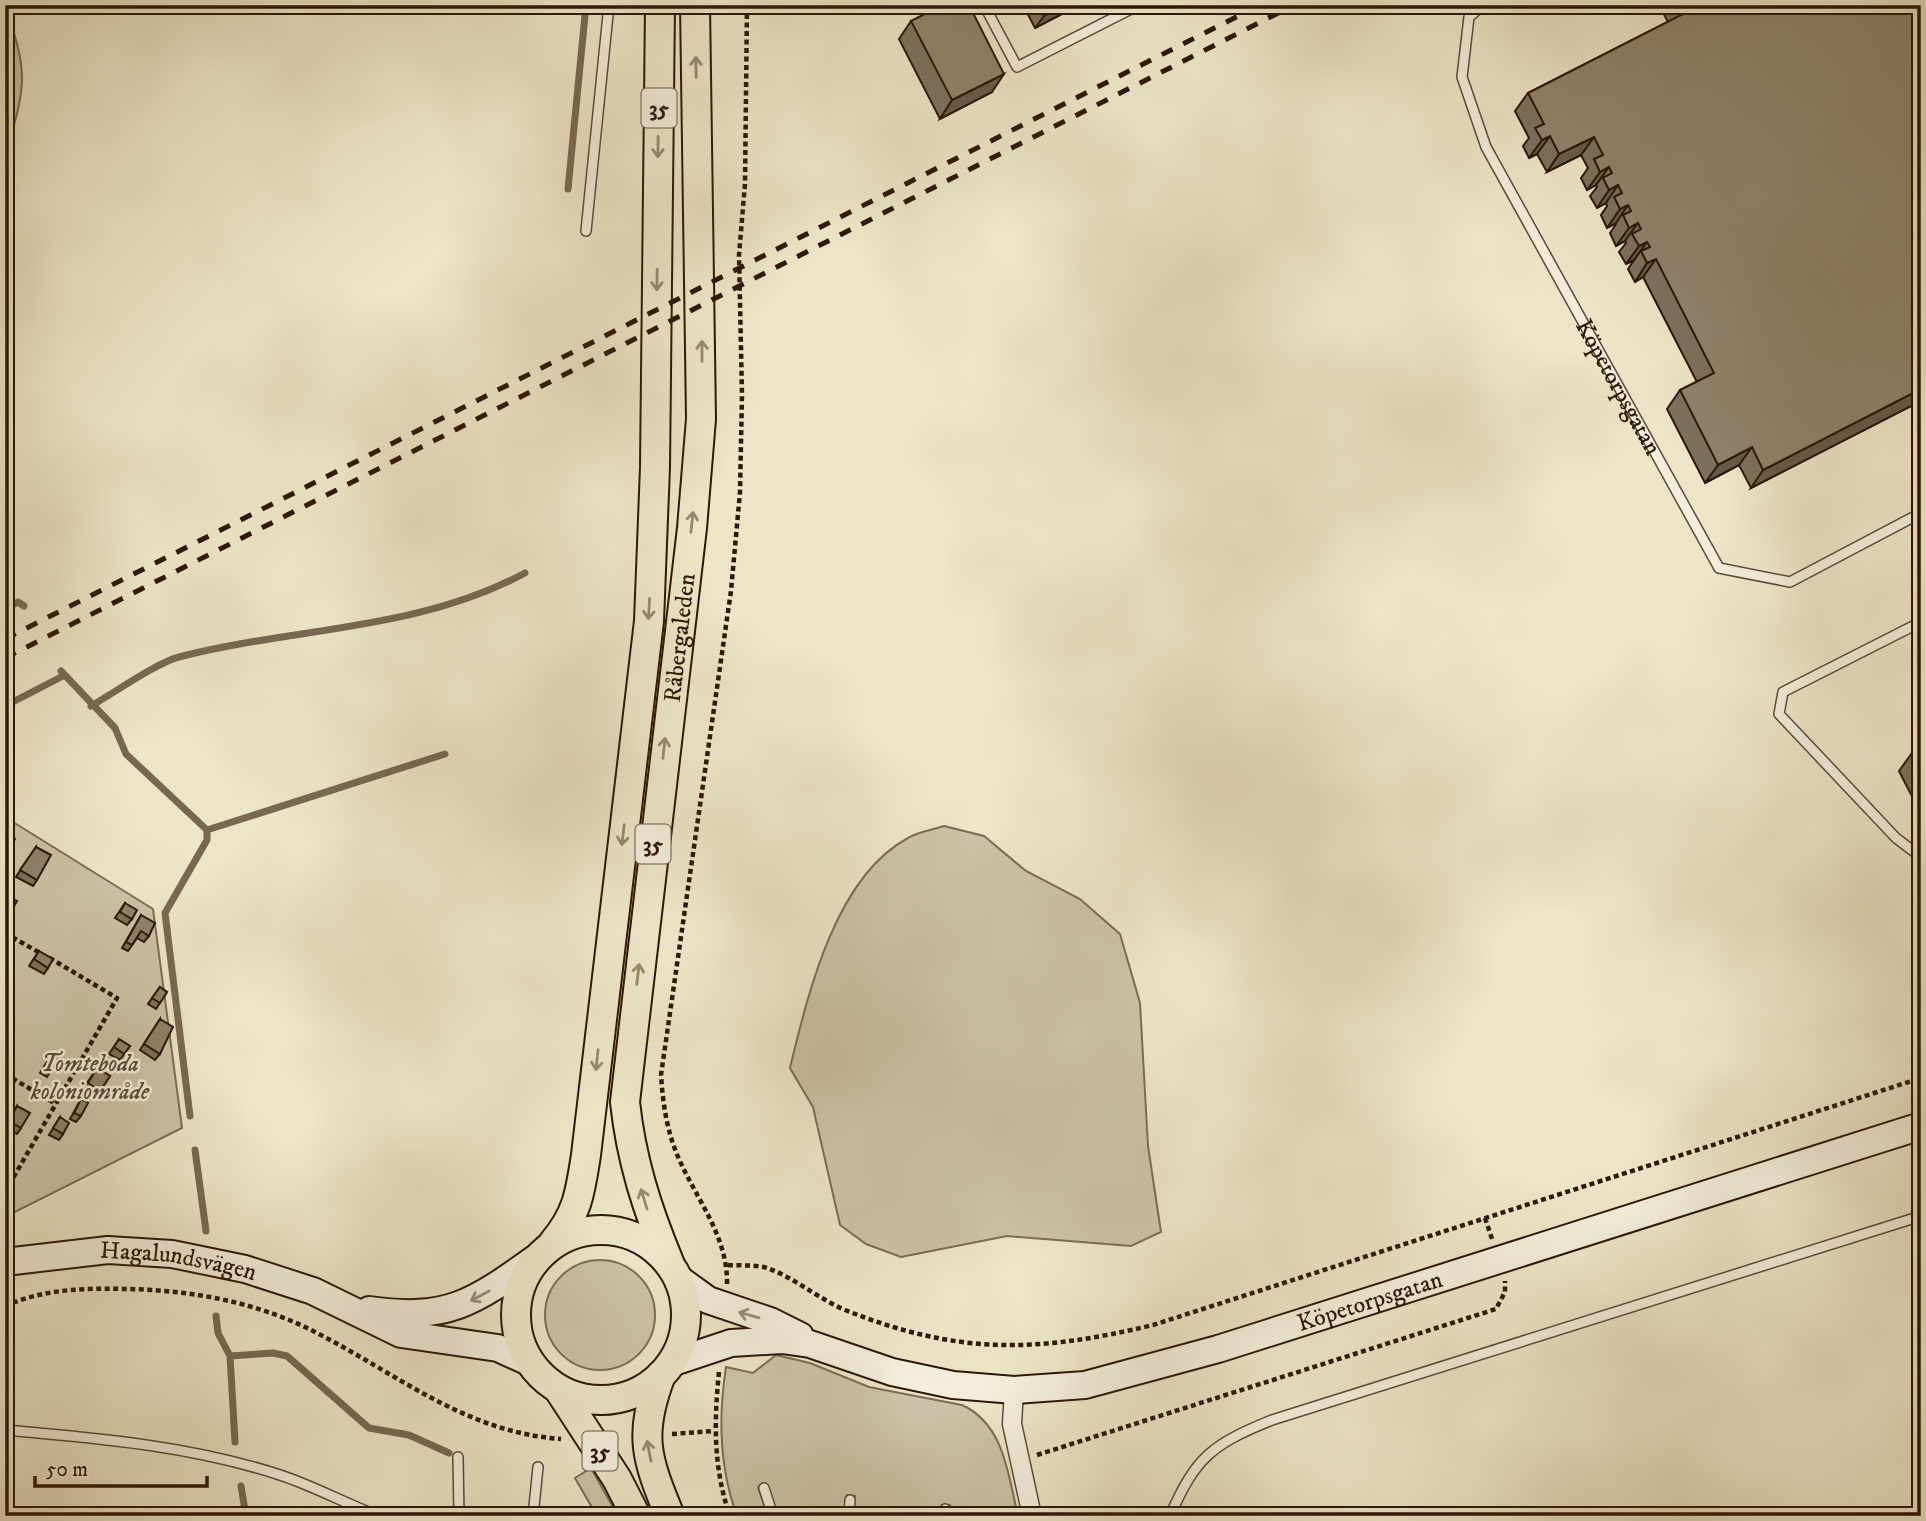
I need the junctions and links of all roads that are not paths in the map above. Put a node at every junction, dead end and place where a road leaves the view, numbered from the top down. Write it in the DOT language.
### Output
graph roads {
  1 [pos="609,5"];
  2 [pos="660,5"];
  3 [pos="695,5"];
  4 [pos="984,5"];
  5 [pos="1139,5"];
  6 [pos="1483,5"];
  7 [pos="586,231"];
  8 [pos="1921,513"];
  9 [pos="1921,622"];
  10 [pos="1921,857"];
  11 [pos="1921,1126"];
  12 [pos="1921,1216"];
  13 [pos="545,1251"];
  14 [pos="5,1262"];
  15 [pos="674,1271"];
  16 [pos="344,1306"];
  17 [pos="810,1344"];
  18 [pos="530,1362"];
  19 [pos="666,1369"];
  20 [pos="559,1390"];
  21 [pos="1014,1390"];
  22 [pos="5,1430"];
  23 [pos="458,1457"];
  24 [pos="538,1467"];
  25 [pos="764,1489"];
  26 [pos="850,1500"];
  27 [pos="379,1516"];
  28 [pos="459,1516"];
  29 [pos="533,1516"];
  30 [pos="636,1516"];
  31 [pos="670,1516"];
  32 [pos="773,1516"];
  33 [pos="849,1516"];
  34 [pos="1032,1516"];
  35 [pos="1170,1516"];
  1 -- 7 [label="lane"];
  2 -- 13 [label="main road, Råbergaleden / 35, one-way"];
  15 -- 3 [label="main road, Råbergaleden / 35, one-way"];
  4 -- 5 [label="lane"];
  6 -- 8 [label="lane, Köpetorpsgatan"];
  9 -- 10 [label="lane"];
  11 -- 21 [label="street, Köpetorpsgatan"];
  12 -- 35 [label="lane"];
  13 -- 15 [label="main road"];
  13 -- 16 [label="street, Hagalundsvägen, one-way"];
  13 -- 18 [label="main road, 35"];
  14 -- 16 [label="street, Hagalundsvägen"];
  17 -- 15 [label="street, Köpetorpsgatan, one-way"];
  15 -- 19 [label="main road, 35"];
  16 -- 18 [label="street, Hagalundsvägen"];
  17 -- 19 [label="street, Köpetorpsgatan"];
  17 -- 21 [label="street, Köpetorpsgatan"];
  18 -- 20 [label="main road, 35"];
  19 -- 20 [label="main road, 35"];
  31 -- 19 [label="main road, 35, one-way"];
  20 -- 30 [label="main road, 35"];
  21 -- 34 [label="street"];
  22 -- 27 [label="lane"];
  23 -- 28 [label="lane"];
  24 -- 29 [label="lane"];
  25 -- 32 [label="lane"];
  26 -- 33 [label="lane"];
}
